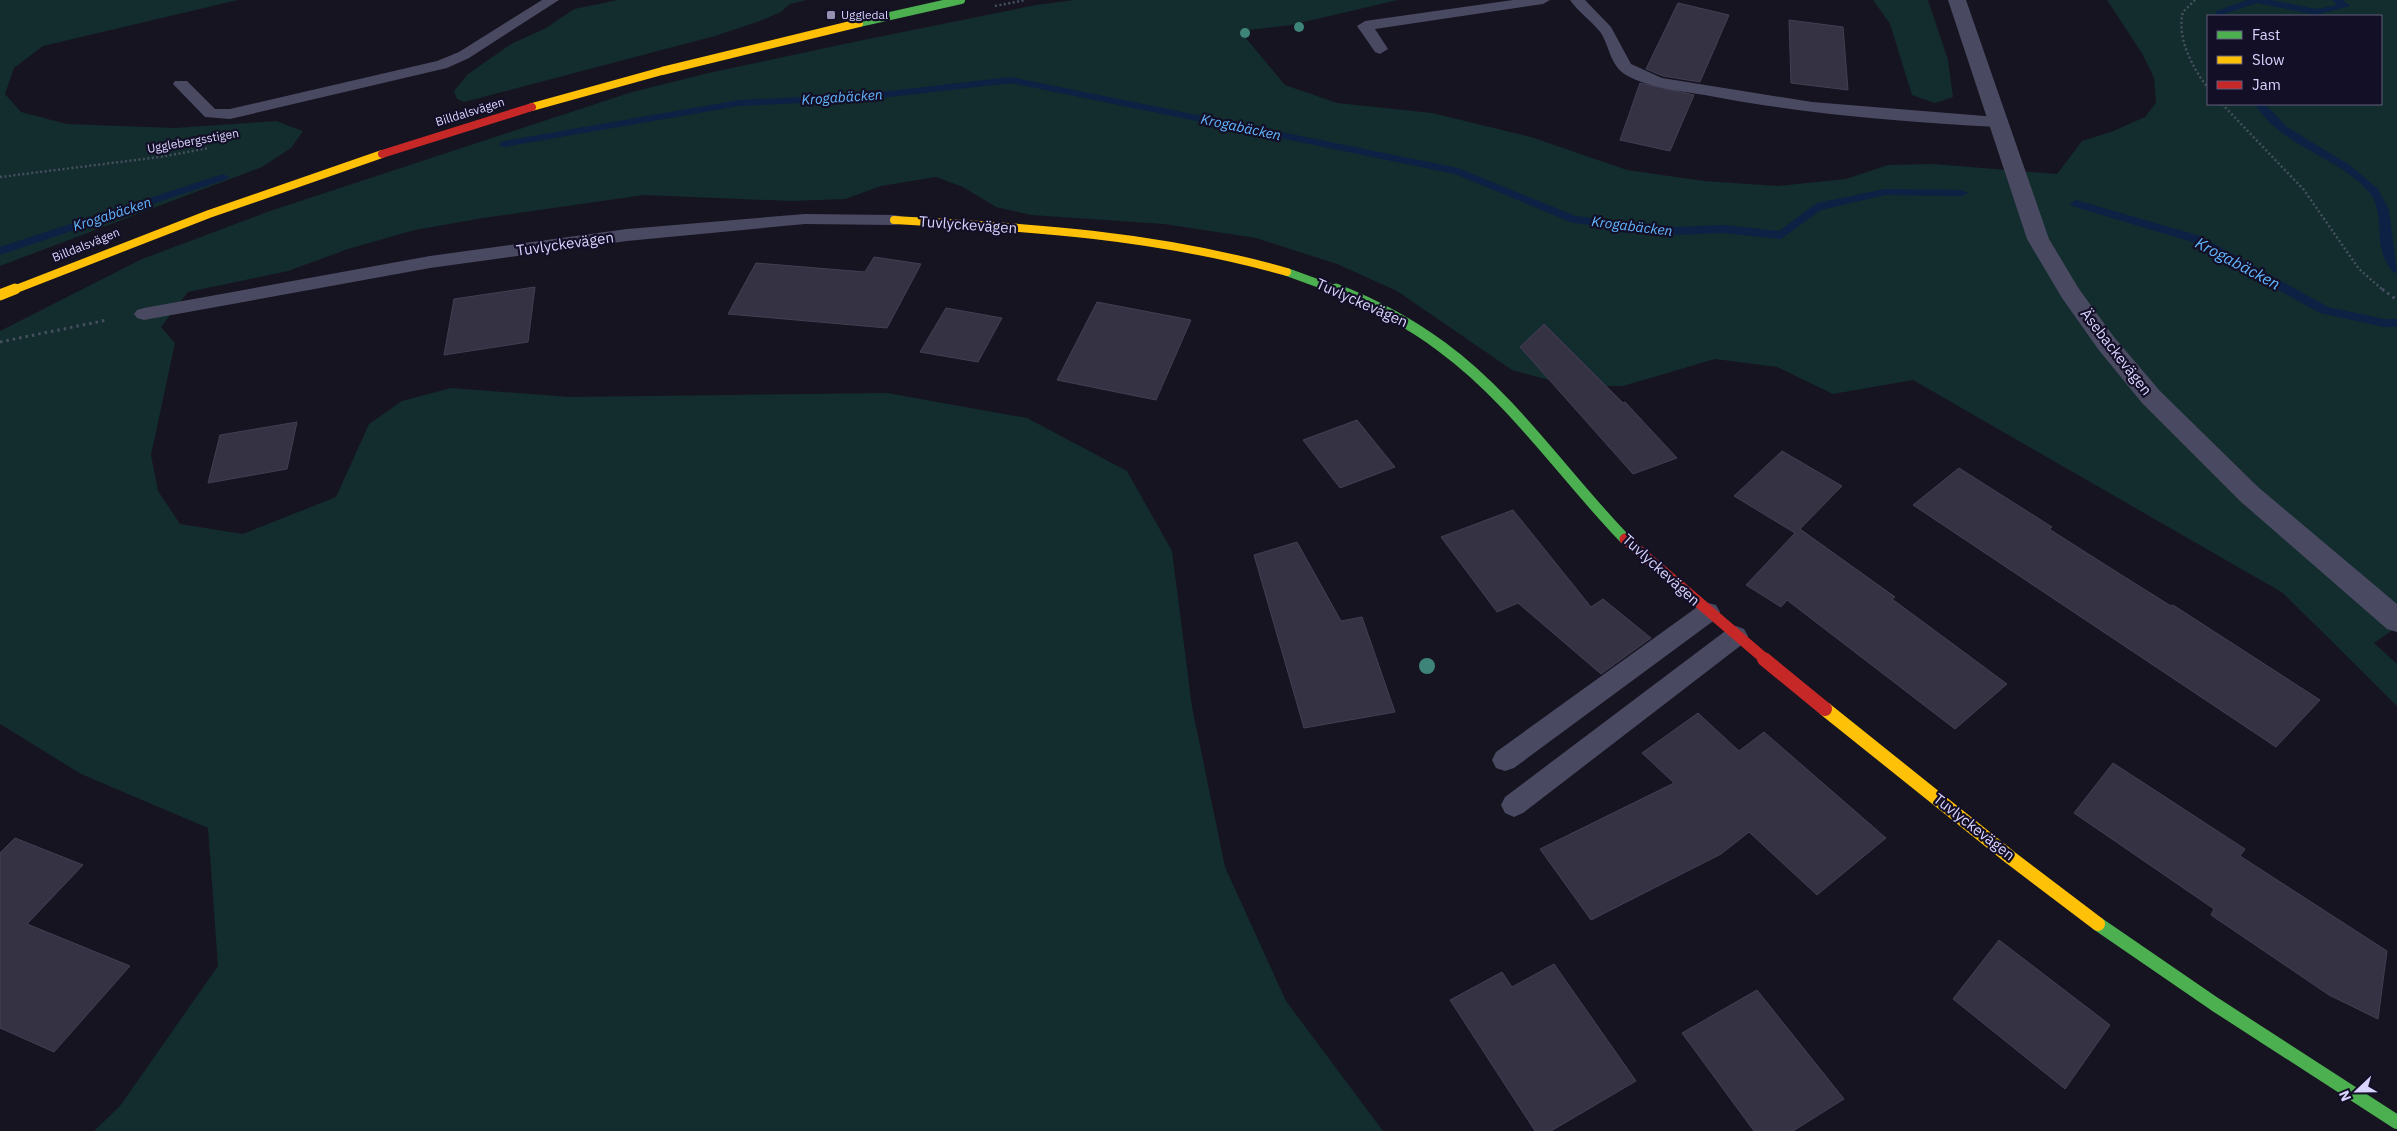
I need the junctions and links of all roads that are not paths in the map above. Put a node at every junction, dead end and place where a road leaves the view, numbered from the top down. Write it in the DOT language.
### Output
graph roads {
  1 [pos="552,0"];
  2 [pos="961,0"];
  3 [pos="1543,0"];
  4 [pos="1578,0"];
  5 [pos="1957,0"];
  6 [pos="1380,50"];
  7 [pos="181,84"];
  8 [pos="1997,122"];
  9 [pos="894,220"];
  10 [pos="0,295"];
  11 [pos="144,314"];
  12 [pos="1708,612"];
  13 [pos="2397,621"];
  14 [pos="1736,636"];
  15 [pos="1505,760"];
  16 [pos="1514,805"];
  17 [pos="2397,1122"];
  1 -- 7 [label="lane"];
  2 -- 10 [label="street, Billdalsvägen"];
  3 -- 6 [label="lane"];
  4 -- 8 [label="lane"];
  5 -- 8 [label="street, Äsebackevägen"];
  8 -- 13 [label="street, Äsebackevägen"];
  9 -- 11 [label="lane, Tuvlyckevägen"];
  9 -- 12 [label="street, Tuvlyckevägen"];
  12 -- 14 [label="street, Tuvlyckevägen"];
  12 -- 15 [label="lane"];
  14 -- 16 [label="lane"];
  14 -- 17 [label="street, Tuvlyckevägen"];
}
